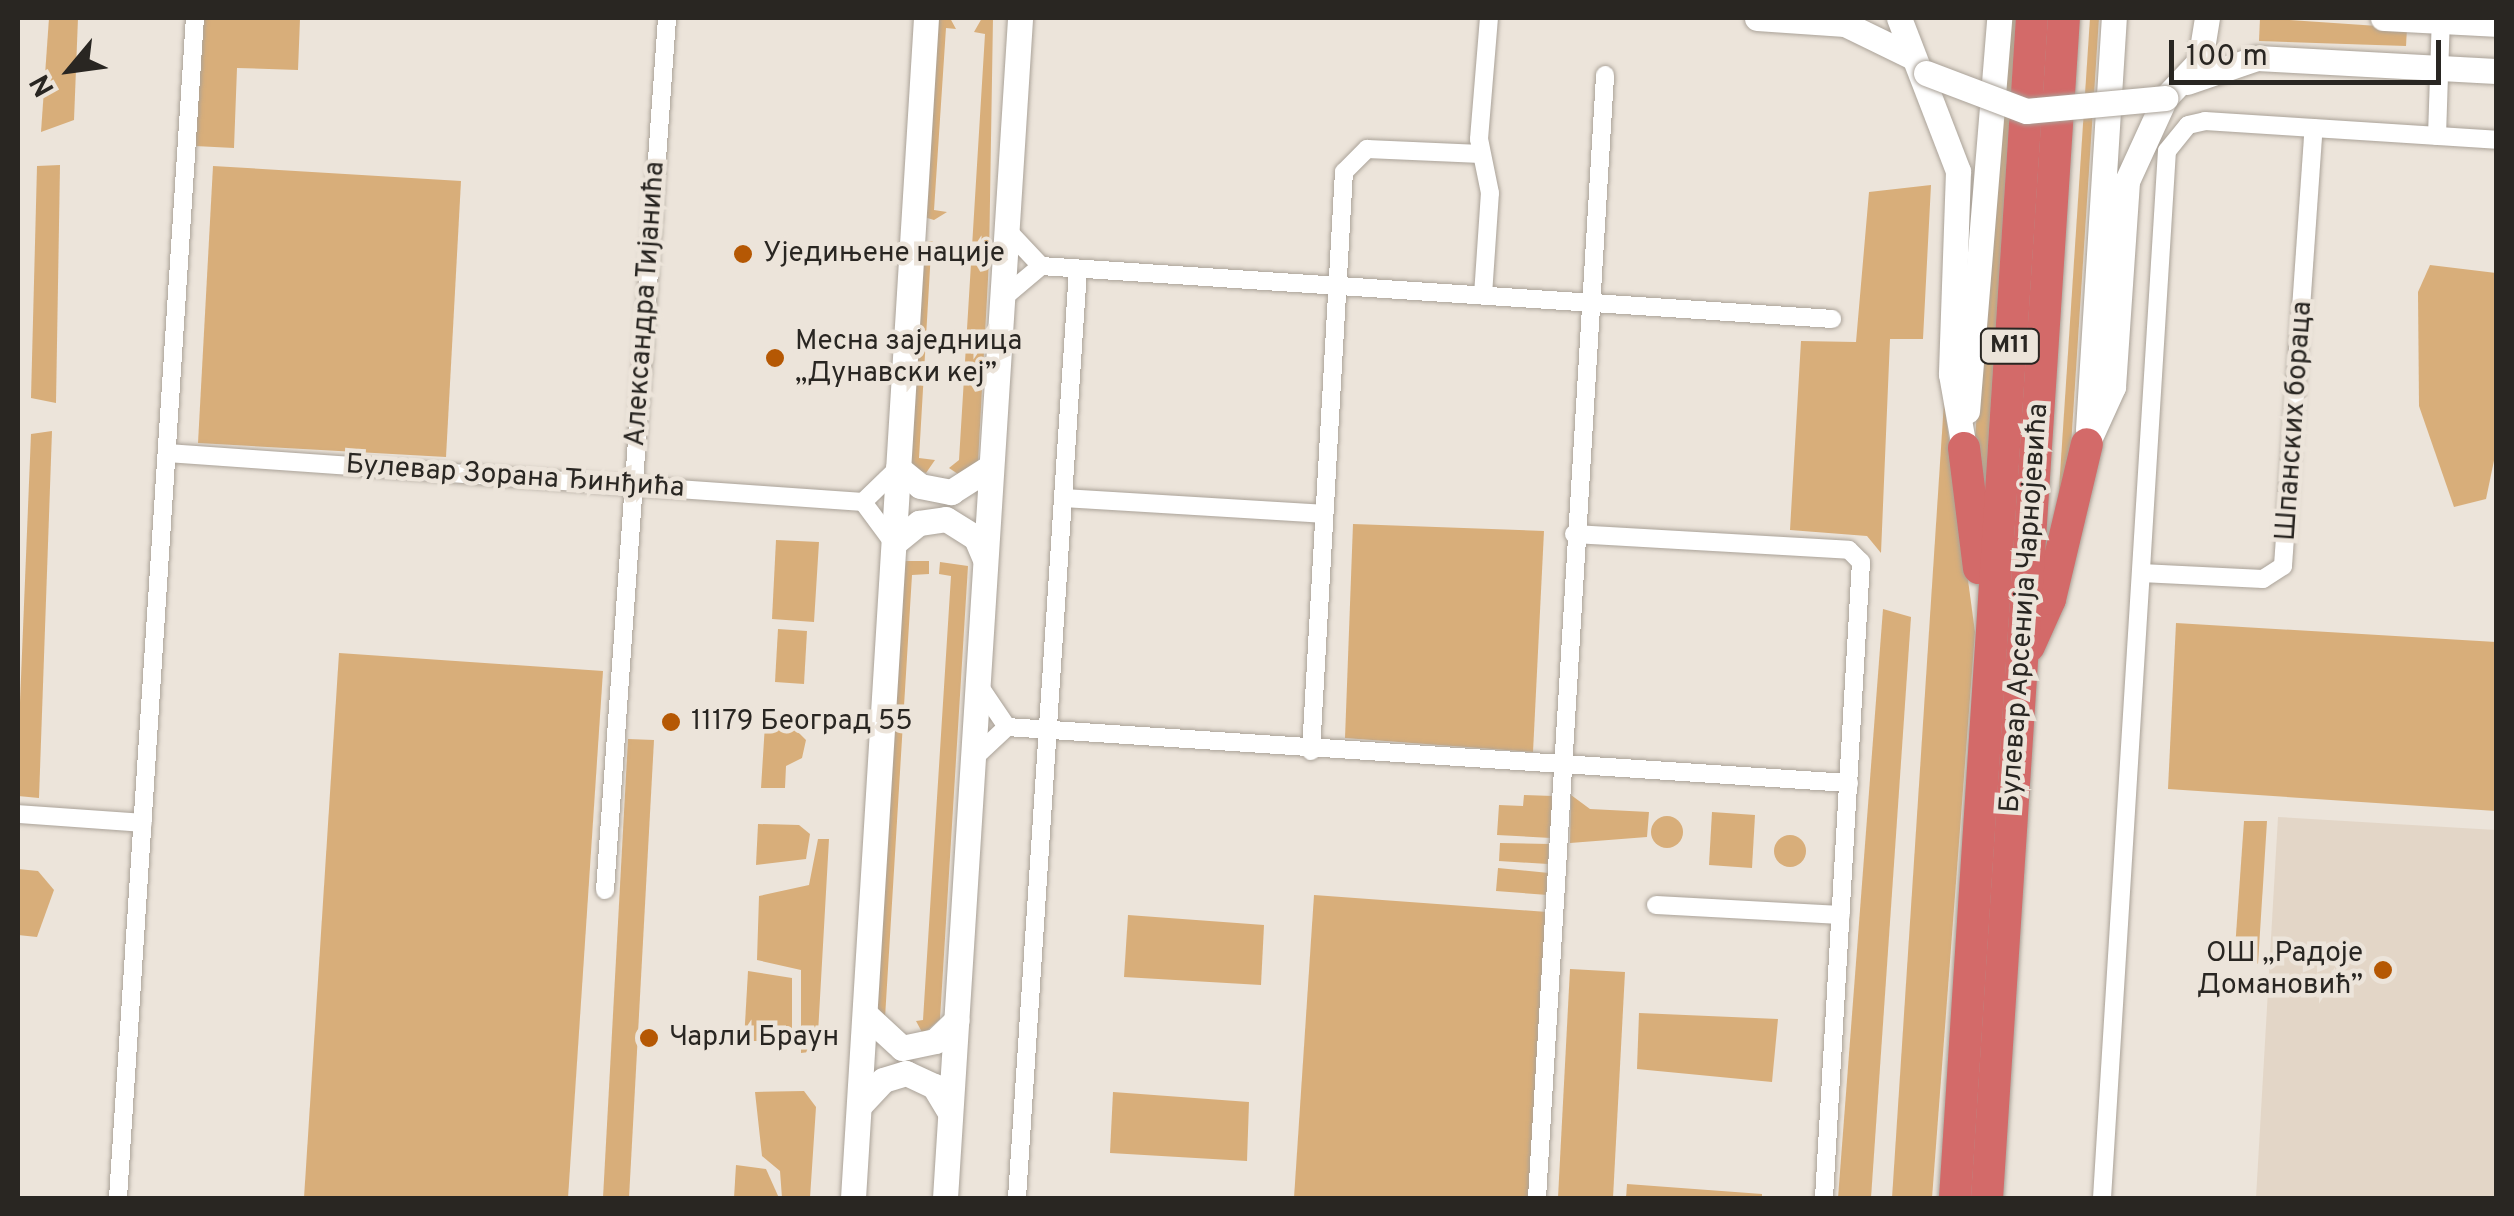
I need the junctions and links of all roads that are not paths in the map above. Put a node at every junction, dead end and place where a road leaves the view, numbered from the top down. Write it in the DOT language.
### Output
graph roads {
  1 [pos="195,18"];
  2 [pos="666,18"];
  3 [pos="926,18"];
  4 [pos="1020,18"];
  5 [pos="1488,18"];
  6 [pos="1756,18"];
  7 [pos="1899,18"];
  8 [pos="1999,18"];
  9 [pos="2032,18"];
  10 [pos="2064,18"];
  11 [pos="2114,18"];
  12 [pos="2207,18"];
  13 [pos="2383,18"];
  14 [pos="2441,19"];
  15 [pos="2496,24"];
  16 [pos="1918,64"];
  17 [pos="2440,68"];
  18 [pos="2496,72"];
  19 [pos="1605,75"];
  20 [pos="2174,91"];
  21 [pos="2314,128"];
  22 [pos="2437,136"];
  23 [pos="2496,140"];
  24 [pos="1481,154"];
  25 [pos="1008,231"];
  26 [pos="1041,266"];
  27 [pos="1078,269"];
  28 [pos="1338,287"];
  29 [pos="1483,295"];
  30 [pos="1003,298"];
  31 [pos="1591,302"];
  32 [pos="1832,319"];
  33 [pos="2087,444"];
  34 [pos="1964,448"];
  35 [pos="167,453"];
  36 [pos="990,467"];
  37 [pos="898,468"];
  38 [pos="634,486"];
  39 [pos="1064,498"];
  40 [pos="862,502"];
  41 [pos="1322,514"];
  42 [pos="1574,534"];
  43 [pos="894,543"];
  44 [pos="984,556"];
  45 [pos="2141,573"];
  46 [pos="2021,664"];
  47 [pos="1988,674"];
  48 [pos="978,683"];
  49 [pos="1008,726"];
  50 [pos="1049,730"];
  51 [pos="1311,751"];
  52 [pos="973,762"];
  53 [pos="1563,765"];
  54 [pos="1849,783"];
  55 [pos="18,814"];
  56 [pos="143,823"];
  57 [pos="605,890"];
  58 [pos="1656,905"];
  59 [pos="1841,915"];
  60 [pos="865,1014"];
  61 [pos="957,1020"];
  62 [pos="860,1104"];
  63 [pos="950,1113"];
  64 [pos="118,1198"];
  65 [pos="853,1198"];
  66 [pos="945,1198"];
  67 [pos="1017,1198"];
  68 [pos="1538,1198"];
  69 [pos="1824,1198"];
  70 [pos="1955,1198"];
  71 [pos="1987,1198"];
  72 [pos="2102,1198"];
  1 -- 35 [label="street"];
  2 -- 38 [label="street, Александра Тијанића"];
  3 -- 37 [label="street"];
  4 -- 25 [label="street"];
  5 -- 24 [label="street"];
  6 -- 16 [label="street"];
  7 -- 16 [label="street"];
  8 -- 34 [label="street"];
  9 -- 47 [label="highway, Булевар Арсенија Чарнојевића / M11"];
  10 -- 46 [label="highway, Булевар Арсенија Чарнојевића / M11"];
  11 -- 33 [label="street, Булевар Арсенија Чарнојевића"];
  12 -- 20 [label="street"];
  13 -- 14 [label="street"];
  14 -- 15 [label="street"];
  14 -- 17 [label="street"];
  16 -- 20 [label="street, bridge"];
  16 -- 34 [label="street"];
  17 -- 18 [label="street"];
  17 -- 20 [label="street"];
  17 -- 22 [label="street"];
  19 -- 31 [label="street"];
  20 -- 33 [label="street"];
  21 -- 22 [label="street"];
  21 -- 45 [label="street"];
  21 -- 45 [label="street, Шпанских бораца"];
  22 -- 23 [label="street"];
  24 -- 28 [label="street"];
  24 -- 29 [label="street"];
  25 -- 26 [label="street"];
  25 -- 30 [label="street"];
  26 -- 27 [label="street"];
  26 -- 30 [label="street"];
  27 -- 28 [label="street"];
  27 -- 39 [label="street"];
  28 -- 29 [label="street"];
  28 -- 41 [label="street"];
  29 -- 31 [label="street"];
  30 -- 36 [label="street"];
  31 -- 32 [label="street"];
  31 -- 42 [label="street"];
  33 -- 46 [label="highway"];
  34 -- 47 [label="highway"];
  35 -- 38 [label="street, Булевар Зорана Ђинђића"];
  35 -- 56 [label="street"];
  36 -- 37 [label="street"];
  36 -- 44 [label="street"];
  37 -- 40 [label="street"];
  37 -- 43 [label="street"];
  38 -- 40 [label="street, Булевар Зорана Ђинђића"];
  38 -- 57 [label="street, Александра Тијанића"];
  39 -- 41 [label="street"];
  39 -- 50 [label="street"];
  40 -- 43 [label="street"];
  41 -- 51 [label="street"];
  42 -- 53 [label="street"];
  42 -- 54 [label="street"];
  43 -- 44 [label="street"];
  43 -- 60 [label="street"];
  44 -- 48 [label="street"];
  45 -- 72 [label="street"];
  46 -- 71 [label="highway, Булевар Арсенија Чарнојевића / M11"];
  47 -- 70 [label="highway, Булевар Арсенија Чарнојевића / M11"];
  48 -- 49 [label="street"];
  48 -- 52 [label="street"];
  49 -- 50 [label="street"];
  49 -- 52 [label="street"];
  50 -- 51 [label="street"];
  50 -- 67 [label="street"];
  51 -- 53 [label="street"];
  52 -- 61 [label="street"];
  53 -- 54 [label="street"];
  53 -- 68 [label="street"];
  54 -- 59 [label="street"];
  55 -- 56 [label="street"];
  56 -- 64 [label="street"];
  58 -- 59 [label="street"];
  59 -- 69 [label="street"];
  60 -- 61 [label="street"];
  60 -- 62 [label="street"];
  61 -- 63 [label="street"];
  62 -- 63 [label="street"];
  62 -- 65 [label="street"];
  63 -- 66 [label="street"];
}
